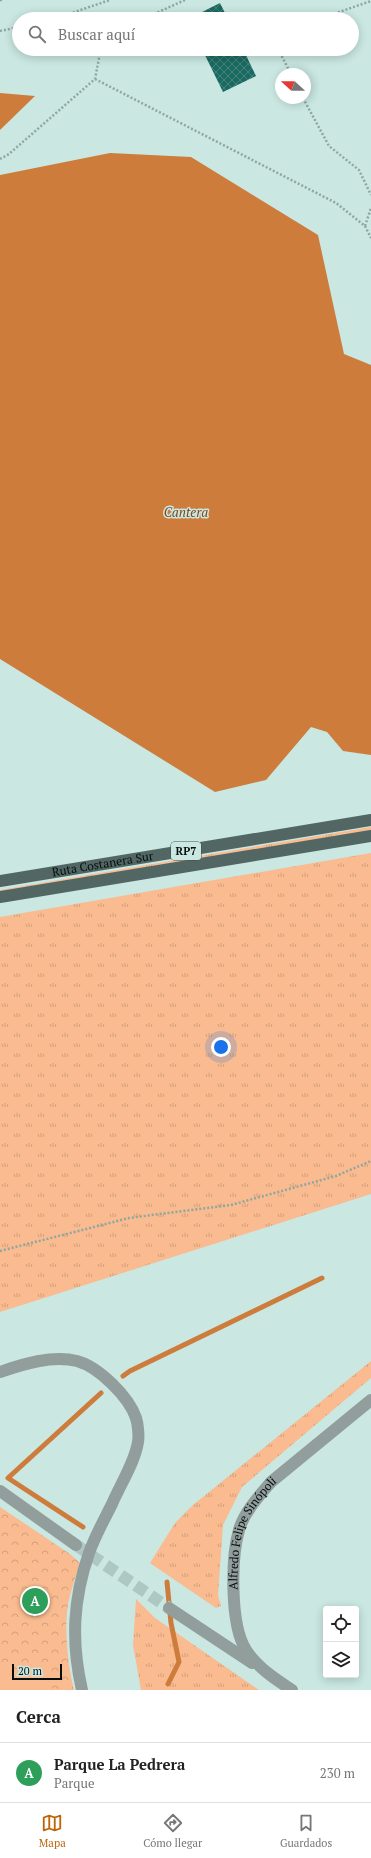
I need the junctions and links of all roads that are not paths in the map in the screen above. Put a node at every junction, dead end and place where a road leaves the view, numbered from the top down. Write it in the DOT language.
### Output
graph roads {
  1 [pos="371,820"];
  2 [pos="371,836"];
  3 [pos="0,881"];
  4 [pos="0,896"];
  5 [pos="0,1372"];
  6 [pos="371,1400"];
  7 [pos="0,1491"];
  8 [pos="76,1545"];
  9 [pos="169,1608"];
  10 [pos="266,1672"];
  11 [pos="82,1690"];
  12 [pos="292,1690"];
  1 -- 3 [label="main road, Ruta Costanera Sur / RP7"];
  2 -- 4 [label="main road, Ruta Costanera Sur / RP7"];
  5 -- 11 [label="street"];
  6 -- 10 [label="street, Alfredo Felipe Sinópoli"];
  7 -- 8 [label="street"];
  9 -- 10 [label="street"];
  10 -- 12 [label="street, Alfredo Felipe Sinópoli"];
}
